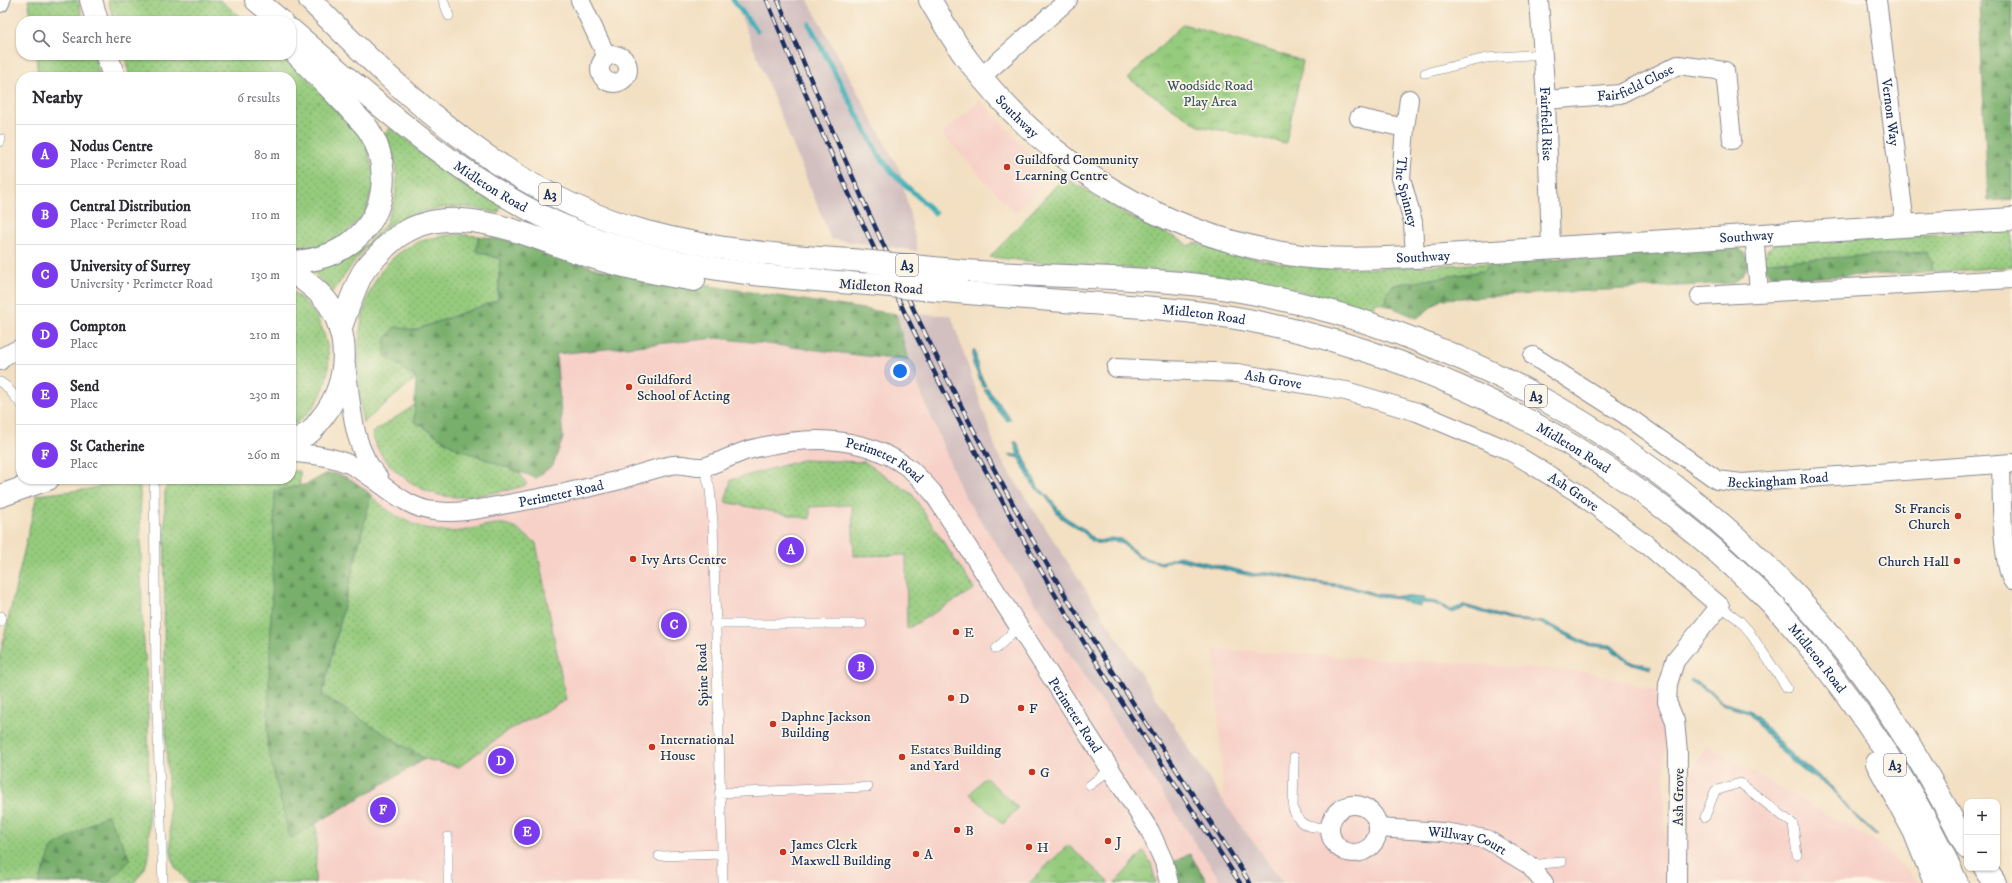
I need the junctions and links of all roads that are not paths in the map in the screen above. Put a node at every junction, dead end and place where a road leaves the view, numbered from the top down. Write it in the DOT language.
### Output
graph roads {
  1 [pos="91,0"];
  2 [pos="247,0"];
  3 [pos="256,0"];
  4 [pos="310,0"];
  5 [pos="443,0"];
  6 [pos="580,0"];
  7 [pos="930,0"];
  8 [pos="1068,0"];
  9 [pos="1539,0"];
  10 [pos="1877,0"];
  11 [pos="96,16"];
  12 [pos="261,16"];
  13 [pos="275,16"];
  14 [pos="448,16"];
  15 [pos="296,34"];
  16 [pos="296,53"];
  17 [pos="1542,54"];
  18 [pos="607,57"];
  19 [pos="109,60"];
  20 [pos="112,72"];
  21 [pos="1425,74"];
  22 [pos="981,77"];
  23 [pos="1409,99"];
  24 [pos="1546,100"];
  25 [pos="1359,118"];
  26 [pos="1406,128"];
  27 [pos="1732,140"];
  28 [pos="2012,219"];
  29 [pos="1905,225"];
  30 [pos="1754,234"];
  31 [pos="1551,247"];
  32 [pos="1415,256"];
  33 [pos="296,262"];
  34 [pos="296,275"];
  35 [pos="2012,279"];
  36 [pos="807,280"];
  37 [pos="1759,292"];
  38 [pos="1700,296"];
  39 [pos="342,339"];
  40 [pos="16,350"];
  41 [pos="1533,356"];
  42 [pos="0,361"];
  43 [pos="1116,368"];
  44 [pos="0,382"];
  45 [pos="16,398"];
  46 [pos="296,439"];
  47 [pos="296,454"];
  48 [pos="2006,464"];
  49 [pos="704,467"];
  50 [pos="34,484"];
  51 [pos="154,484"];
  52 [pos="387,487"];
  53 [pos="0,496"];
  54 [pos="2012,580"];
  55 [pos="1720,606"];
  56 [pos="714,624"];
  57 [pos="862,624"];
  58 [pos="1019,626"];
  59 [pos="996,649"];
  60 [pos="1816,656"];
  61 [pos="1787,688"];
  62 [pos="1294,757"];
  63 [pos="1111,769"];
  64 [pos="1090,786"];
  65 [pos="868,787"];
  66 [pos="719,794"];
  67 [pos="1948,811"];
  68 [pos="1705,817"];
  69 [pos="1331,827"];
  70 [pos="1378,828"];
  71 [pos="1964,835"];
  72 [pos="448,837"];
  73 [pos="1964,842"];
  74 [pos="722,854"];
  75 [pos="1797,855"];
  76 [pos="659,856"];
  77 [pos="1562,862"];
  78 [pos="1529,865"];
  79 [pos="1977,871"];
  80 [pos="1987,871"];
  81 [pos="163,883"];
  82 [pos="448,883"];
  83 [pos="722,883"];
  84 [pos="1169,883"];
  85 [pos="1544,883"];
  86 [pos="1677,883"];
  87 [pos="1935,883"];
  88 [pos="1958,883"];
  89 [pos="1982,883"];
  90 [pos="1995,883"];
  1 -- 11 [label="main road"];
  2 -- 12 [label="main road"];
  3 -- 13 [label="main road"];
  4 -- 67 [label="main road, Midleton Road / A3, bridge"];
  5 -- 14 [label="lane"];
  6 -- 18 [label="street"];
  7 -- 22 [label="main road, Southway"];
  8 -- 22 [label="street"];
  9 -- 17 [label="street, Fairfield Rise"];
  10 -- 29 [label="street, Vernon Way"];
  15 -- 36 [label="main road, Midleton Road / A3"];
  16 -- 33 [label="main road"];
  17 -- 21 [label="lane"];
  17 -- 24 [label="street, Fairfield Rise"];
  19 -- 20 [label="main road"];
  22 -- 32 [label="main road, Southway"];
  23 -- 26 [label="street, The Spinney"];
  24 -- 27 [label="street, Fairfield Close"];
  24 -- 31 [label="street, Fairfield Rise"];
  25 -- 26 [label="street"];
  26 -- 32 [label="street, The Spinney"];
  28 -- 29 [label="main road, Southway"];
  29 -- 30 [label="main road, Southway"];
  30 -- 31 [label="main road, Southway"];
  30 -- 37 [label="street"];
  31 -- 32 [label="main road, Southway"];
  34 -- 39 [label="main road"];
  35 -- 37 [label="street"];
  36 -- 39 [label="main road"];
  36 -- 60 [label="main road, Midleton Road / A3, bridge"];
  37 -- 38 [label="street"];
  39 -- 46 [label="main road"];
  39 -- 52 [label="street, Perimeter Road"];
  40 -- 42 [label="street"];
  41 -- 48 [label="street, Beckingham Road"];
  43 -- 55 [label="street, Ash Grove"];
  44 -- 45 [label="lane"];
  47 -- 52 [label="street, Perimeter Road"];
  48 -- 54 [label="street"];
  49 -- 52 [label="street, Perimeter Road"];
  49 -- 56 [label="lane, Spine Road"];
  49 -- 58 [label="street, Perimeter Road"];
  50 -- 53 [label="main road"];
  51 -- 81 [label="lane"];
  55 -- 61 [label="lane"];
  55 -- 86 [label="street, Ash Grove"];
  56 -- 57 [label="lane"];
  56 -- 66 [label="lane, Spine Road"];
  58 -- 59 [label="lane"];
  58 -- 63 [label="street, Perimeter Road"];
  60 -- 87 [label="main road"];
  60 -- 88 [label="main road, Midleton Road / A3"];
  62 -- 69 [label="lane"];
  63 -- 64 [label="lane"];
  63 -- 84 [label="street, Perimeter Road"];
  65 -- 66 [label="lane"];
  66 -- 74 [label="lane, Spine Road"];
  67 -- 71 [label="main road"];
  67 -- 73 [label="main road, Midleton Road / A3"];
  68 -- 75 [label="lane"];
  69 -- 70 [label="street"];
  69 -- 70 [label="street"];
  70 -- 78 [label="street, Willway Court"];
  72 -- 82 [label="lane"];
  74 -- 76 [label="lane"];
  74 -- 83 [label="lane, Spine Road"];
  77 -- 78 [label="lane"];
  78 -- 85 [label="street, Willway Court"];
  79 -- 89 [label="main road"];
  80 -- 90 [label="main road"];
}
